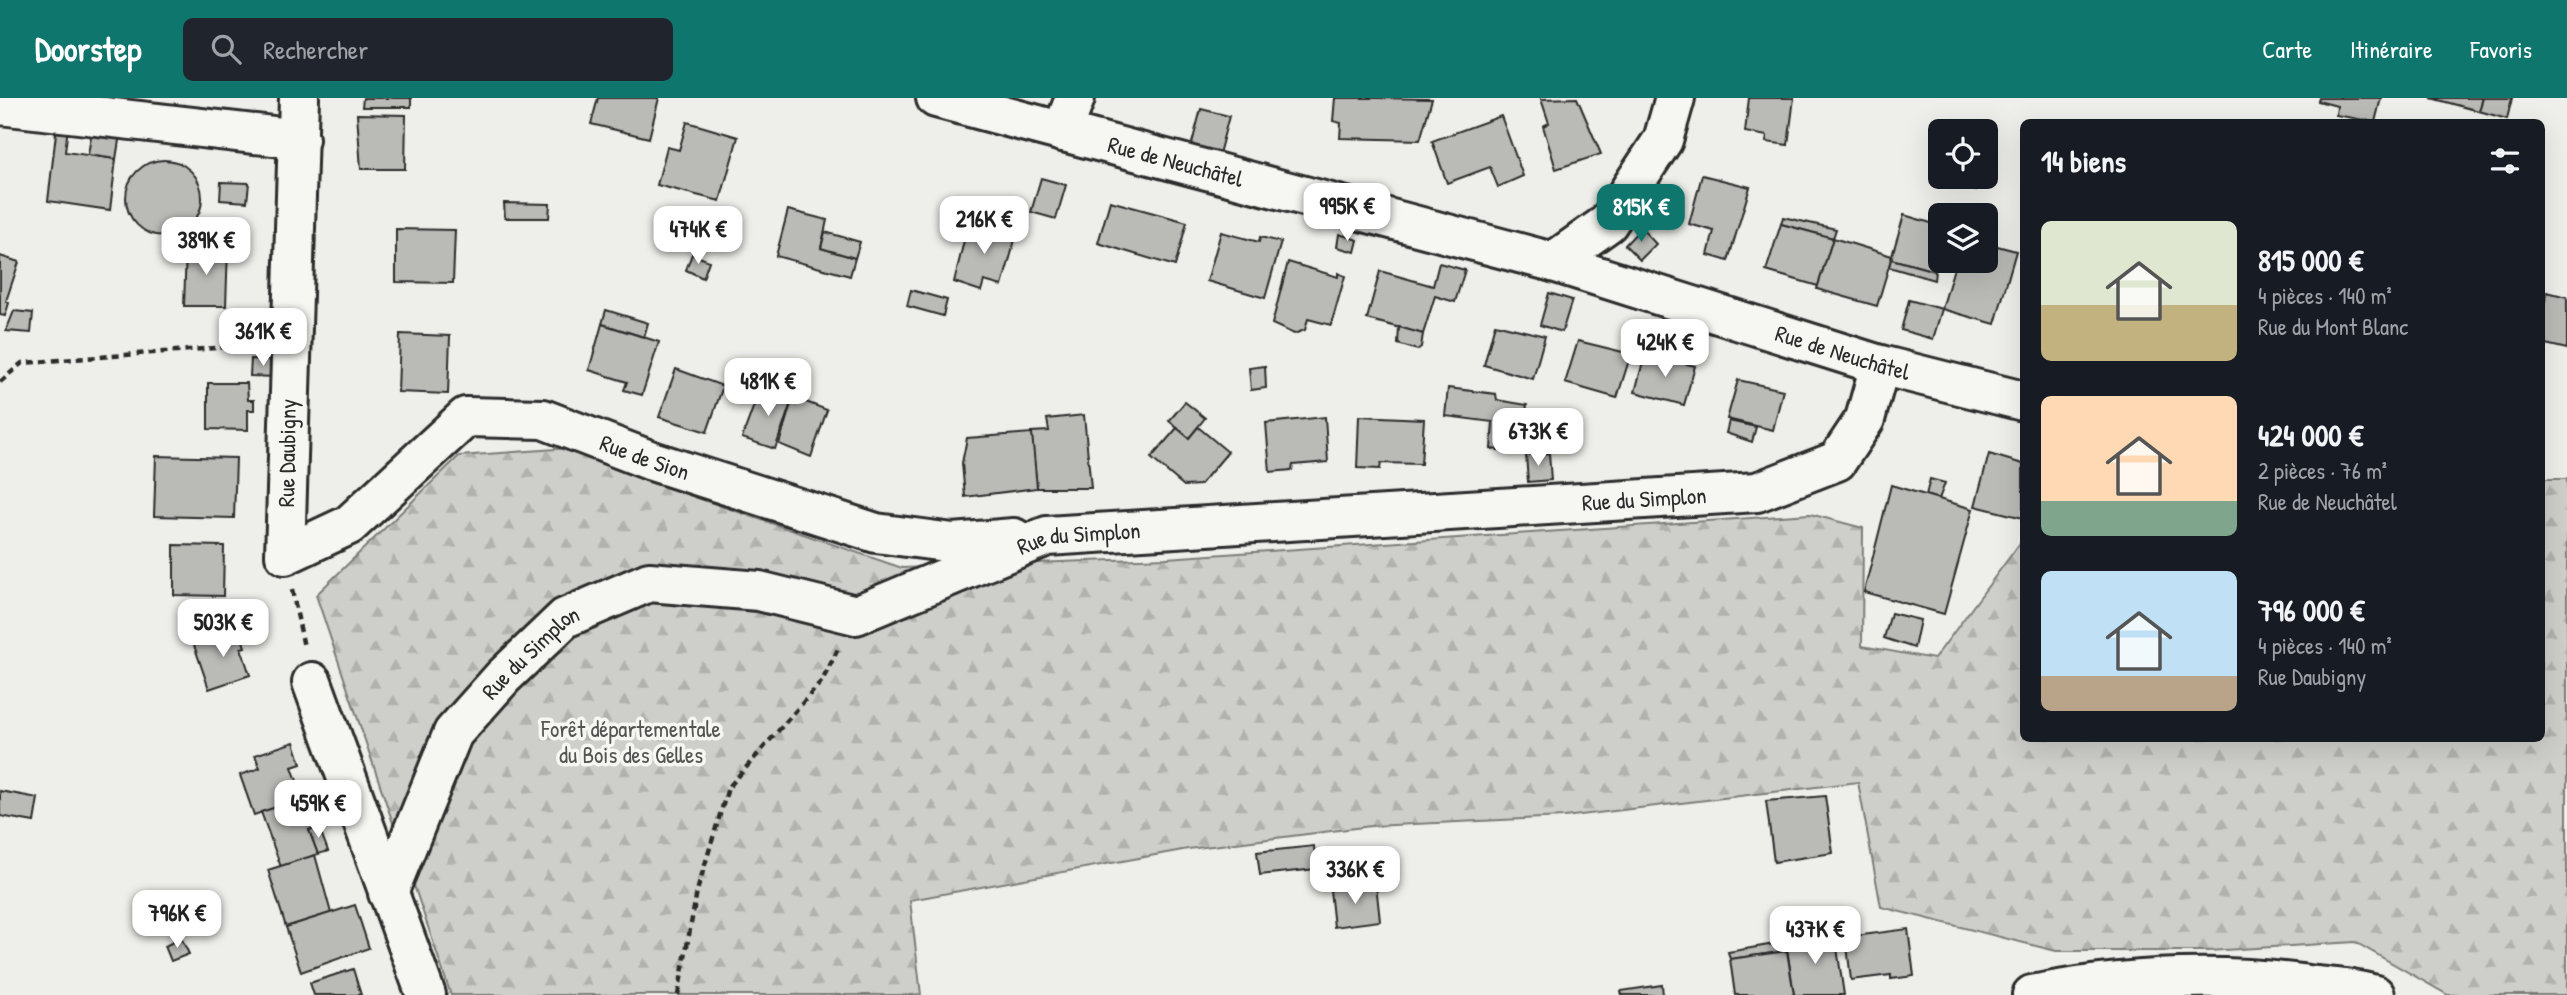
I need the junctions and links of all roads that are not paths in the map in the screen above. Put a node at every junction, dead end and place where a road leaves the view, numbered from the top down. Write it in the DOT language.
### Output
graph roads {
  1 [pos="299,98"];
  2 [pos="936,98"];
  3 [pos="1675,98"];
  4 [pos="0,105"];
  5 [pos="1069,115"];
  6 [pos="299,139"];
  7 [pos="1553,262"];
  8 [pos="1880,365"];
  9 [pos="2020,400"];
  10 [pos="1048,536"];
  11 [pos="285,555"];
  12 [pos="312,682"];
  13 [pos="388,893"];
  14 [pos="426,995"];
  15 [pos="2032,995"];
  16 [pos="2375,995"];
  1 -- 6 [label="street, Rue Daubigny"];
  2 -- 5 [label="street, Rue de Neuchâtel"];
  3 -- 7 [label="street"];
  4 -- 6 [label="street"];
  5 -- 7 [label="street, Rue de Neuchâtel"];
  6 -- 11 [label="street, Rue Daubigny"];
  7 -- 8 [label="street, Rue de Neuchâtel"];
  8 -- 9 [label="street, Rue de Neuchâtel"];
  8 -- 10 [label="street, Rue du Simplon"];
  10 -- 11 [label="street, Rue de Sion"];
  10 -- 13 [label="street, Rue du Simplon"];
  12 -- 13 [label="street"];
  13 -- 14 [label="street"];
  15 -- 16 [label="street"];
}
